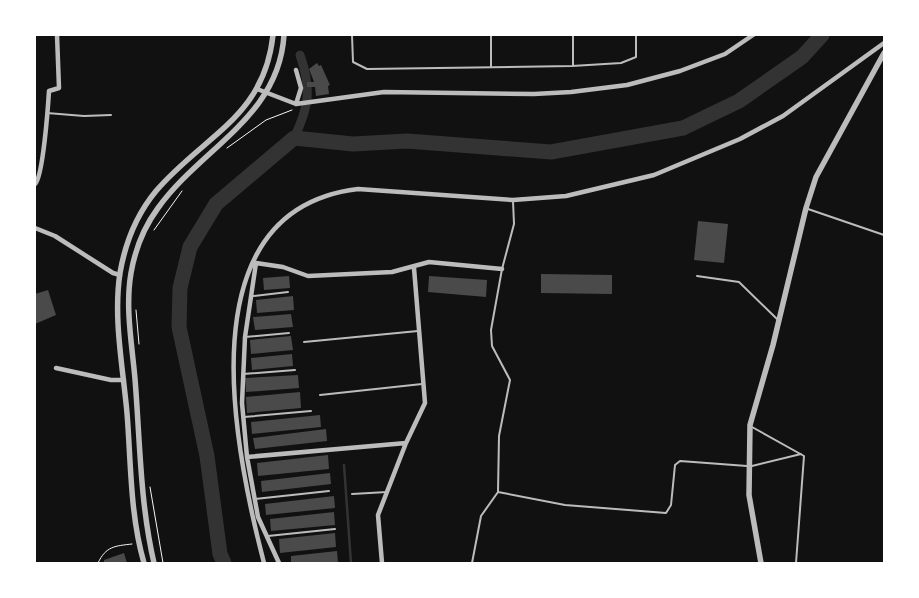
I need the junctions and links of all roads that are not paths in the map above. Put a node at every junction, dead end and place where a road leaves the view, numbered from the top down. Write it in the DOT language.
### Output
graph roads {
  1 [pos="57,35"];
  2 [pos="273,35"];
  3 [pos="284,35"];
  4 [pos="352,35"];
  5 [pos="490,35"];
  6 [pos="574,35"];
  7 [pos="636,35"];
  8 [pos="753,35"];
  9 [pos="884,42"];
  10 [pos="884,53"];
  11 [pos="572,66"];
  12 [pos="491,67"];
  13 [pos="296,70"];
  14 [pos="257,89"];
  15 [pos="267,93"];
  16 [pos="299,104"];
  17 [pos="47,112"];
  18 [pos="111,115"];
  19 [pos="35,184"];
  20 [pos="513,200"];
  21 [pos="806,208"];
  22 [pos="35,228"];
  23 [pos="884,235"];
  24 [pos="414,268"];
  25 [pos="502,269"];
  26 [pos="120,275"];
  27 [pos="697,276"];
  28 [pos="288,292"];
  29 [pos="250,296"];
  30 [pos="779,320"];
  31 [pos="420,330"];
  32 [pos="289,333"];
  33 [pos="245,337"];
  34 [pos="304,342"];
  35 [pos="56,368"];
  36 [pos="295,370"];
  37 [pos="243,374"];
  38 [pos="124,380"];
  39 [pos="425,384"];
  40 [pos="320,395"];
  41 [pos="311,411"];
  42 [pos="244,417"];
  43 [pos="750,425"];
  44 [pos="406,443"];
  45 [pos="801,454"];
  46 [pos="248,457"];
  47 [pos="750,466"];
  48 [pos="329,491"];
  49 [pos="387,492"];
  50 [pos="498,492"];
  51 [pos="352,494"];
  52 [pos="255,499"];
  53 [pos="335,529"];
  54 [pos="266,536"];
  55 [pos="144,563"];
  56 [pos="154,563"];
  57 [pos="264,563"];
  58 [pos="279,563"];
  59 [pos="382,563"];
  60 [pos="472,563"];
  61 [pos="761,563"];
  62 [pos="796,563"];
  1 -- 17 [label="street"];
  2 -- 14 [label="street"];
  3 -- 15 [label="street"];
  4 -- 12 [label="lane"];
  5 -- 12 [label="lane"];
  6 -- 11 [label="lane"];
  7 -- 11 [label="lane"];
  8 -- 16 [label="street"];
  9 -- 20 [label="street"];
  10 -- 21 [label="street"];
  11 -- 12 [label="lane"];
  13 -- 16 [label="street"];
  14 -- 15 [label="street"];
  14 -- 26 [label="street"];
  15 -- 16 [label="street"];
  15 -- 56 [label="street"];
  17 -- 18 [label="lane"];
  17 -- 19 [label="street"];
  20 -- 25 [label="lane"];
  20 -- 57 [label="street"];
  21 -- 23 [label="lane"];
  21 -- 30 [label="street"];
  22 -- 26 [label="street"];
  24 -- 25 [label="street"];
  24 -- 29 [label="street"];
  24 -- 31 [label="street"];
  25 -- 50 [label="lane"];
  26 -- 38 [label="street"];
  27 -- 30 [label="lane"];
  28 -- 29 [label="lane"];
  29 -- 33 [label="street"];
  30 -- 43 [label="street"];
  31 -- 34 [label="lane"];
  31 -- 39 [label="street"];
  32 -- 33 [label="lane"];
  33 -- 37 [label="street"];
  35 -- 38 [label="street"];
  36 -- 37 [label="lane"];
  37 -- 42 [label="street"];
  38 -- 55 [label="street"];
  39 -- 40 [label="lane"];
  39 -- 44 [label="street"];
  41 -- 42 [label="lane"];
  42 -- 46 [label="street"];
  43 -- 45 [label="lane"];
  43 -- 47 [label="street"];
  44 -- 46 [label="street"];
  44 -- 49 [label="street"];
  45 -- 47 [label="lane"];
  45 -- 62 [label="lane"];
  46 -- 52 [label="street"];
  47 -- 50 [label="lane"];
  47 -- 61 [label="street"];
  48 -- 52 [label="lane"];
  49 -- 51 [label="lane"];
  49 -- 59 [label="street"];
  50 -- 60 [label="lane"];
  52 -- 54 [label="street"];
  53 -- 54 [label="lane"];
  54 -- 58 [label="street"];
}
